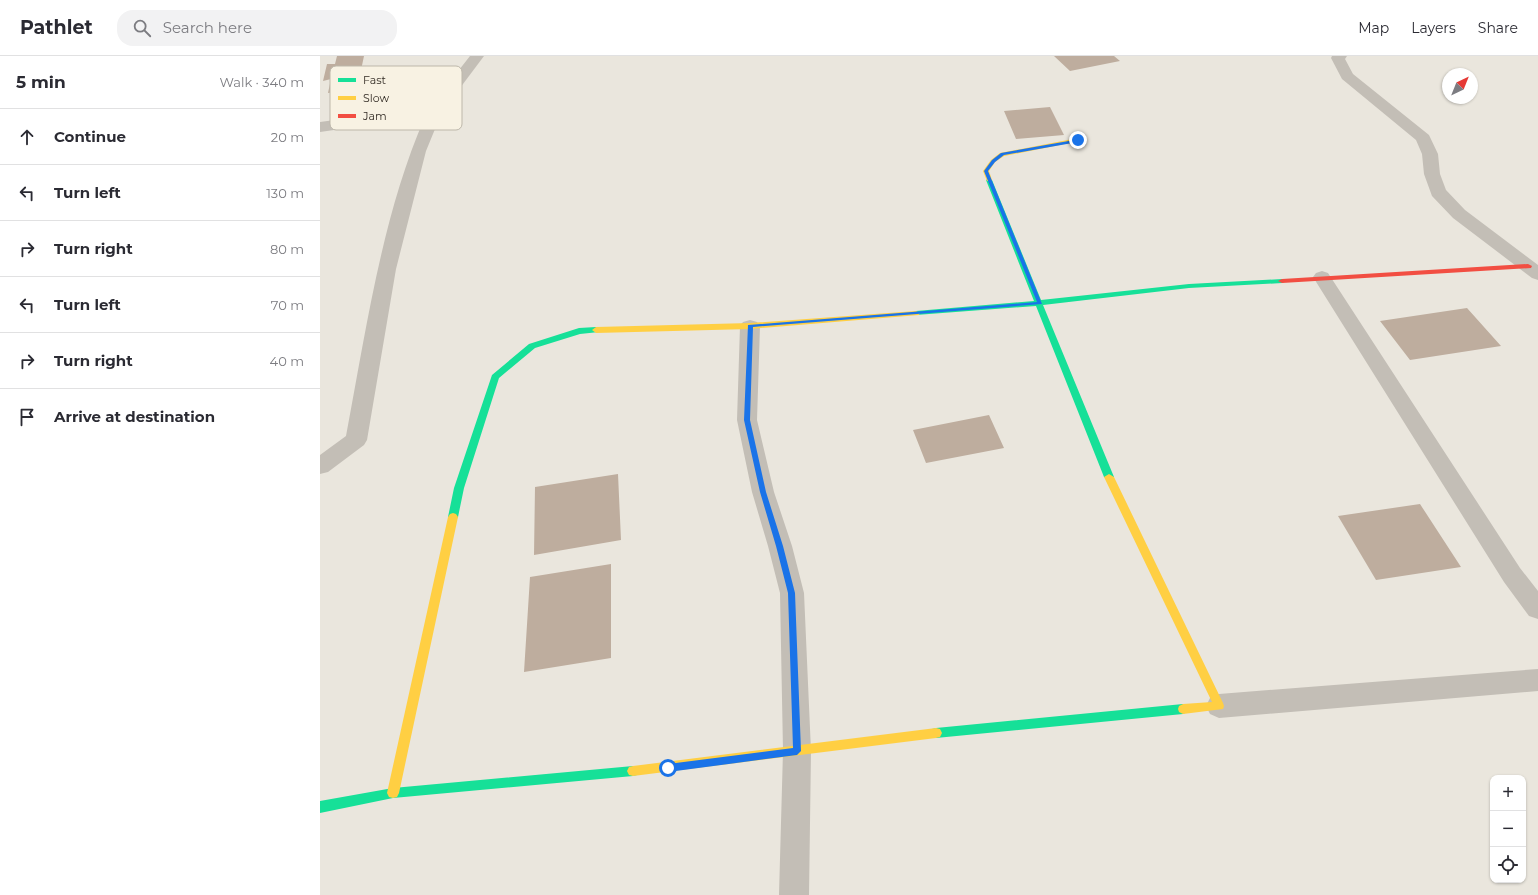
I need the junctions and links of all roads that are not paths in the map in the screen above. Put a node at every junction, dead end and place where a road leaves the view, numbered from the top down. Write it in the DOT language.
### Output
graph roads {
  1 [pos="477,56"];
  2 [pos="1340,56"];
  3 [pos="462,76"];
  4 [pos="330,126"];
  5 [pos="320,127"];
  6 [pos="427,130"];
  7 [pos="1078,140"];
  8 [pos="1533,270"];
  9 [pos="1322,277"];
  10 [pos="1040,303"];
  11 [pos="750,326"];
  12 [pos="320,466"];
  13 [pos="1538,609"];
  14 [pos="1538,680"];
  15 [pos="1219,706"];
  16 [pos="797,751"];
  17 [pos="392,793"];
  18 [pos="320,807"];
  19 [pos="794,895"];
  1 -- 3 [label="street"];
  2 -- 8 [label="street"];
  4 -- 5 [label="street"];
  6 -- 12 [label="street"];
  7 -- 10 [label="street"];
  8 -- 9 [label="street"];
  9 -- 10 [label="street"];
  9 -- 13 [label="street"];
  10 -- 11 [label="street"];
  10 -- 15 [label="street"];
  11 -- 16 [label="street"];
  11 -- 17 [label="street"];
  14 -- 15 [label="street"];
  15 -- 16 [label="street"];
  16 -- 17 [label="street"];
  16 -- 19 [label="street"];
  17 -- 18 [label="street"];
}
